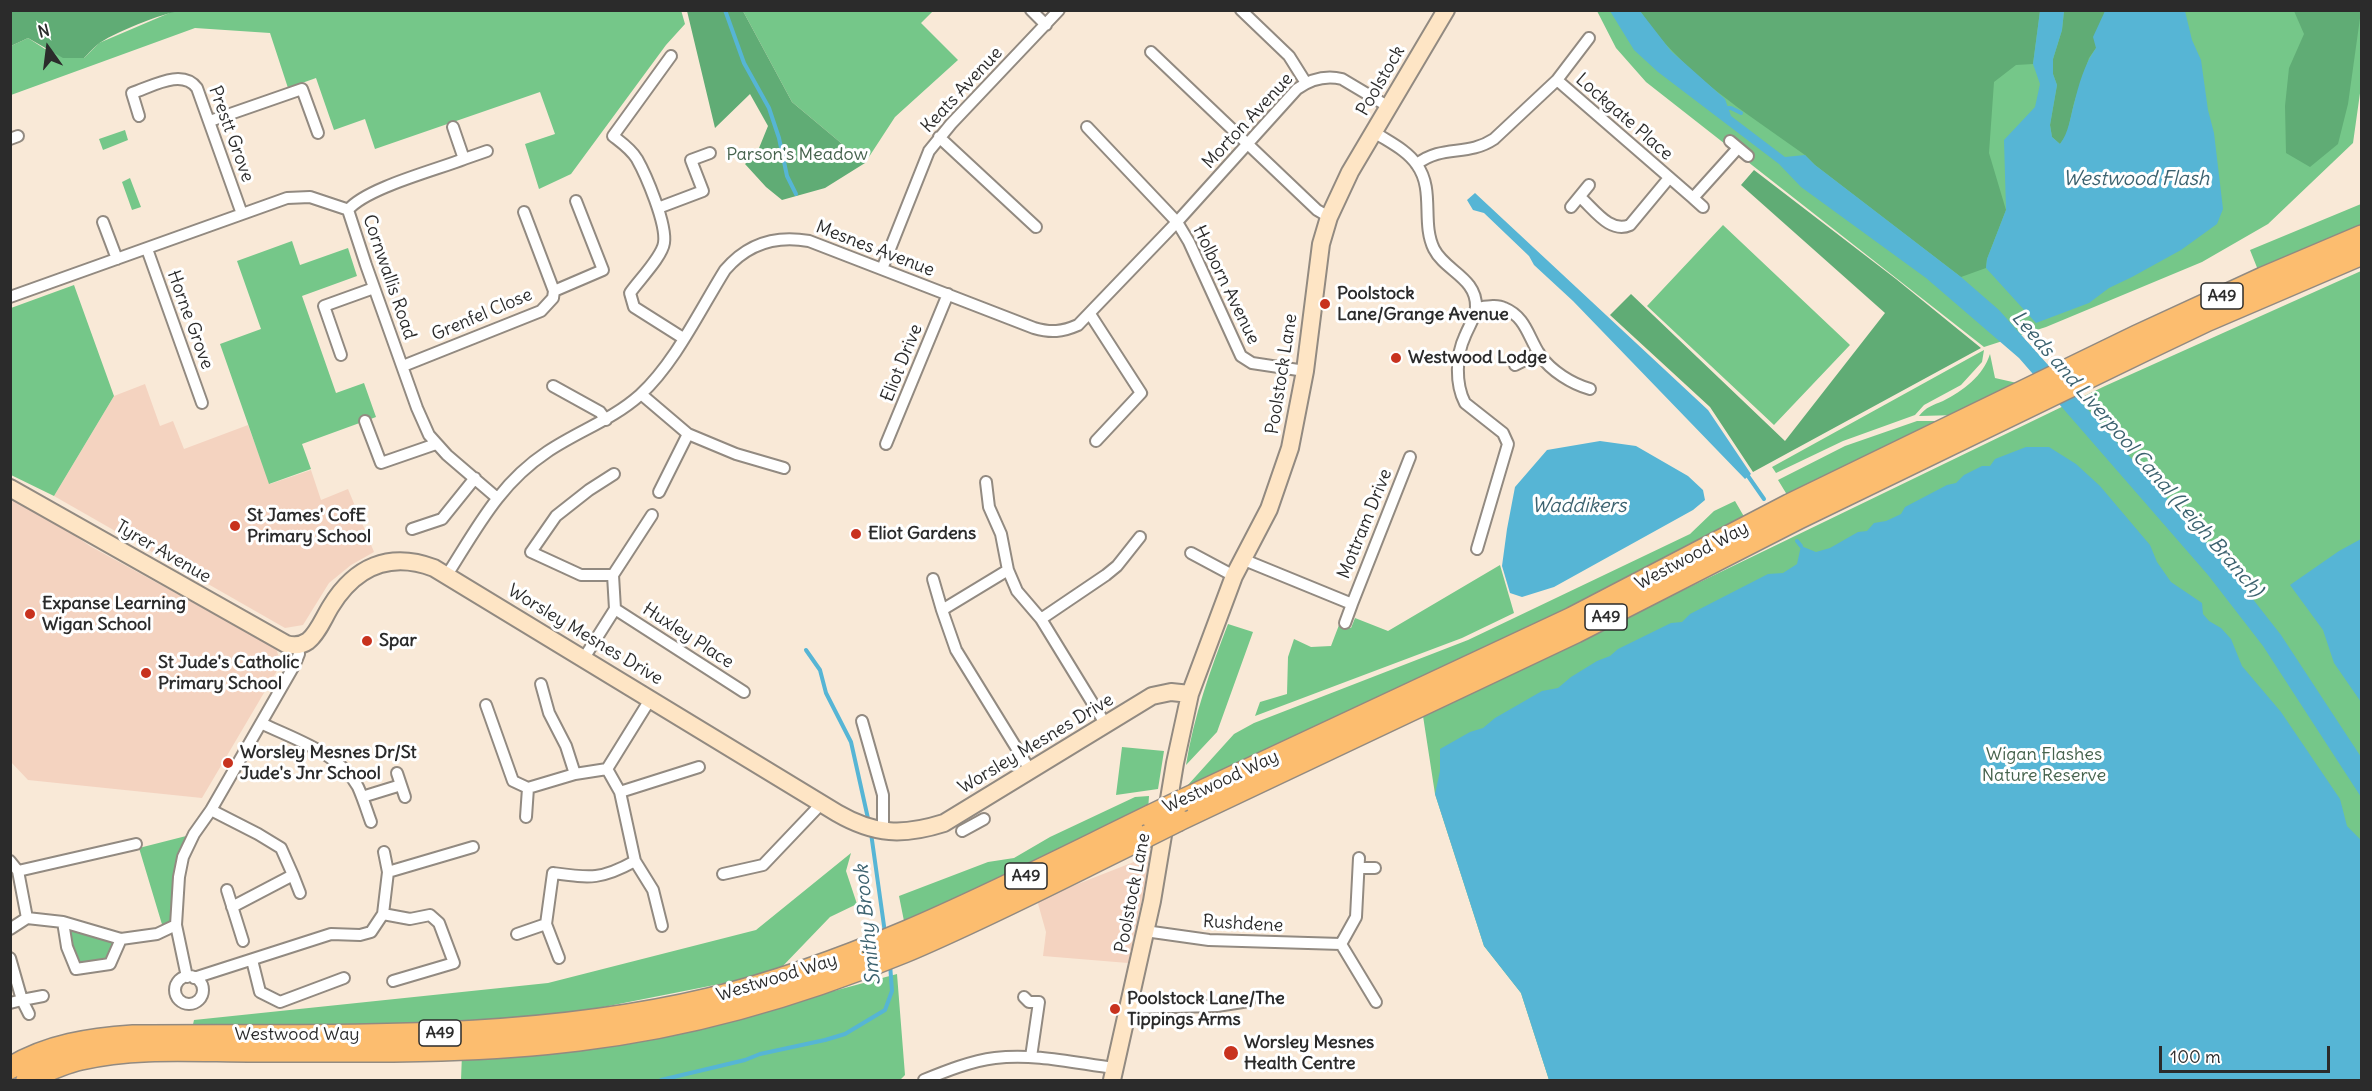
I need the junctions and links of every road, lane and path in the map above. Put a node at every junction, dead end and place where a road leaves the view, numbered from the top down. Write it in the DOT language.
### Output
graph roads {
  1 [pos="1031,10"];
  2 [pos="1059,10"];
  3 [pos="1241,10"];
  4 [pos="1446,10"];
  5 [pos="1046,25"];
  6 [pos="1589,38"];
  7 [pos="1151,52"];
  8 [pos="671,56"];
  9 [pos="1557,80"];
  10 [pos="1306,83"];
  11 [pos="1389,107"];
  12 [pos="139,116"];
  13 [pos="210,121"];
  14 [pos="1088,127"];
  15 [pos="453,128"];
  16 [pos="1374,132"];
  17 [pos="318,134"];
  18 [pos="939,137"];
  19 [pos="1249,144"];
  20 [pos="488,151"];
  21 [pos="710,153"];
  22 [pos="1748,156"];
  23 [pos="464,159"];
  24 [pos="1417,164"];
  25 [pos="1350,172"];
  26 [pos="1669,178"];
  27 [pos="1589,186"];
  28 [pos="1580,197"];
  29 [pos="1693,198"];
  30 [pos="576,201"];
  31 [pos="1571,207"];
  32 [pos="1703,207"];
  33 [pos="658,208"];
  34 [pos="348,210"];
  35 [pos="524,212"];
  36 [pos="242,214"];
  37 [pos="1329,217"];
  38 [pos="102,222"];
  39 [pos="1177,222"];
  40 [pos="1036,227"];
  41 [pos="2361,236"];
  42 [pos="147,249"];
  43 [pos="2361,254"];
  44 [pos="117,259"];
  45 [pos="882,270"];
  46 [pos="374,288"];
  47 [pos="554,291"];
  48 [pos="948,294"];
  49 [pos="10,297"];
  50 [pos="1476,308"];
  51 [pos="1090,314"];
  52 [pos="683,338"];
  53 [pos="1539,353"];
  54 [pos="341,355"];
  55 [pos="1515,365"];
  56 [pos="403,366"];
  57 [pos="2091,368"];
  58 [pos="1305,371"];
  59 [pos="554,386"];
  60 [pos="1590,389"];
  61 [pos="641,394"];
  62 [pos="202,403"];
  63 [pos="606,420"];
  64 [pos="365,421"];
  65 [pos="688,434"];
  66 [pos="1096,441"];
  67 [pos="436,444"];
  68 [pos="886,444"];
  69 [pos="1410,457"];
  70 [pos="784,468"];
  71 [pos="614,474"];
  72 [pos="475,478"];
  73 [pos="986,482"];
  74 [pos="10,488"];
  75 [pos="659,492"];
  76 [pos="496,497"];
  77 [pos="652,515"];
  78 [pos="412,529"];
  79 [pos="1140,537"];
  80 [pos="1477,549"];
  81 [pos="1191,553"];
  82 [pos="1242,559"];
  83 [pos="1008,570"];
  84 [pos="447,575"];
  85 [pos="613,575"];
  86 [pos="1234,576"];
  87 [pos="933,579"];
  88 [pos="1352,604"];
  89 [pos="615,609"];
  90 [pos="942,610"];
  91 [pos="1041,619"];
  92 [pos="1344,623"];
  93 [pos="298,645"];
  94 [pos="584,658"];
  95 [pos="541,684"];
  96 [pos="744,692"];
  97 [pos="1190,694"];
  98 [pos="651,698"];
  99 [pos="486,705"];
  100 [pos="862,721"];
  101 [pos="261,723"];
  102 [pos="1106,725"];
  103 [pos="699,767"];
  104 [pos="607,769"];
  105 [pos="1030,770"];
  106 [pos="397,773"];
  107 [pos="575,774"];
  108 [pos="401,785"];
  109 [pos="528,788"];
  110 [pos="620,792"];
  111 [pos="362,797"];
  112 [pos="405,797"];
  113 [pos="822,802"];
  114 [pos="212,810"];
  115 [pos="526,817"];
  116 [pos="976,817"];
  117 [pos="371,822"];
  118 [pos="874,829"];
  119 [pos="962,831"];
  120 [pos="136,844"];
  121 [pos="473,847"];
  122 [pos="384,852"];
  123 [pos="10,861"];
  124 [pos="635,861"];
  125 [pos="1375,868"];
  126 [pos="18,871"];
  127 [pos="388,872"];
  128 [pos="723,873"];
  129 [pos="293,875"];
  130 [pos="227,890"];
  131 [pos="300,893"];
  132 [pos="232,907"];
  133 [pos="383,914"];
  134 [pos="27,918"];
  135 [pos="63,922"];
  136 [pos="546,924"];
  137 [pos="176,925"];
  138 [pos="662,926"];
  139 [pos="10,929"];
  140 [pos="1145,931"];
  141 [pos="517,934"];
  142 [pos="121,939"];
  143 [pos="243,941"];
  144 [pos="1341,944"];
  145 [pos="10,958"];
  146 [pos="559,958"];
  147 [pos="866,958"];
  148 [pos="252,960"];
  149 [pos="344,978"];
  150 [pos="393,981"];
  151 [pos="43,996"];
  152 [pos="1024,997"];
  153 [pos="22,1000"];
  154 [pos="1250,1001"];
  155 [pos="1376,1002"];
  156 [pos="10,1003"];
  157 [pos="1129,1008"];
  158 [pos="28,1014"];
  159 [pos="1031,1057"];
  160 [pos="10,1068"];
  161 [pos="1113,1074"];
  162 [pos="27,1080"];
  163 [pos="924,1080"];
  1 -- 5 [label="street"];
  2 -- 5 [label="street, Keats Avenue"];
  3 -- 10 [label="street"];
  4 -- 11 [label="street, Poolstock"];
  5 -- 18 [label="street, Keats Avenue"];
  6 -- 9 [label="street, Lockgate Place"];
  7 -- 19 [label="street"];
  8 -- 33 [label="street"];
  9 -- 24 [label="street, Lockgate Place"];
  9 -- 26 [label="street, Lockgate Place"];
  10 -- 11 [label="street, Morton Avenue"];
  10 -- 19 [label="street, Morton Avenue"];
  11 -- 16 [label="street, Poolstock"];
  12 -- 13 [label="street, Prestt Grove"];
  13 -- 17 [label="street"];
  13 -- 36 [label="street, Prestt Grove"];
  14 -- 39 [label="street, Holborn Avenue"];
  15 -- 23 [label="street"];
  16 -- 24 [label="street"];
  16 -- 25 [label="street, Poolstock"];
  18 -- 40 [label="street"];
  18 -- 45 [label="street, Keats Avenue"];
  19 -- 37 [label="street"];
  19 -- 39 [label="street, Morton Avenue"];
  20 -- 23 [label="street"];
  21 -- 33 [label="street"];
  22 -- 29 [label="street"];
  23 -- 34 [label="street"];
  24 -- 50 [label="street"];
  25 -- 37 [label="street, Poolstock Lane"];
  26 -- 28 [label="street, Lockgate Place"];
  26 -- 29 [label="street, Lockgate Place"];
  27 -- 28 [label="street"];
  28 -- 31 [label="street"];
  29 -- 32 [label="street, Lockgate Place"];
  30 -- 47 [label="street"];
  33 -- 52 [label="street"];
  34 -- 36 [label="street, Cornwallis Road"];
  34 -- 46 [label="street, Cornwallis Road"];
  35 -- 47 [label="street, Grenfel Close"];
  36 -- 42 [label="street, Cornwallis Road"];
  37 -- 58 [label="street, Poolstock Lane"];
  38 -- 44 [label="street"];
  39 -- 51 [label="street, Mesnes Avenue"];
  39 -- 58 [label="street, Holborn Avenue"];
  41 -- 57 [label="highway, Westwood Way / A49"];
  42 -- 44 [label="street, Cornwallis Road"];
  42 -- 62 [label="street, Horne Grove"];
  43 -- 57 [label="highway, Westwood Way / A49"];
  44 -- 49 [label="street, Cornwallis Road"];
  45 -- 48 [label="street, Mesnes Avenue"];
  45 -- 52 [label="street, Mesnes Avenue"];
  46 -- 54 [label="street"];
  46 -- 56 [label="street, Cornwallis Road"];
  47 -- 56 [label="street, Grenfel Close"];
  48 -- 51 [label="street, Mesnes Avenue"];
  48 -- 68 [label="street, Eliot Drive"];
  50 -- 53 [label="street"];
  50 -- 80 [label="street"];
  51 -- 66 [label="street"];
  52 -- 61 [label="street, Mesnes Avenue"];
  53 -- 55 [label="street"];
  53 -- 60 [label="street"];
  56 -- 67 [label="street, Cornwallis Road"];
  57 -- 147 [label="highway, Westwood Way / A49, bridge"];
  58 -- 82 [label="street, Poolstock Lane"];
  59 -- 63 [label="street"];
  61 -- 63 [label="street, Mesnes Avenue"];
  61 -- 65 [label="street"];
  63 -- 76 [label="street, Mesnes Avenue"];
  64 -- 67 [label="street"];
  65 -- 70 [label="street"];
  65 -- 75 [label="street"];
  67 -- 72 [label="street, Cornwallis Road"];
  69 -- 88 [label="street, Mottram Drive"];
  71 -- 85 [label="street"];
  72 -- 76 [label="street, Cornwallis Road"];
  72 -- 78 [label="street"];
  73 -- 83 [label="street"];
  74 -- 93 [label="street, Tyrer Avenue"];
  76 -- 84 [label="street, Mesnes Avenue"];
  77 -- 85 [label="street"];
  79 -- 91 [label="street"];
  81 -- 86 [label="street"];
  82 -- 86 [label="street, Poolstock Lane"];
  82 -- 88 [label="street, Mottram Drive"];
  83 -- 90 [label="street"];
  83 -- 91 [label="street"];
  84 -- 93 [label="street, Worsley Mesnes Drive"];
  84 -- 94 [label="street, Worsley Mesnes Drive"];
  85 -- 89 [label="street"];
  86 -- 97 [label="street, Poolstock Lane"];
  87 -- 90 [label="street"];
  88 -- 92 [label="street, Mottram Drive"];
  89 -- 94 [label="street"];
  89 -- 96 [label="street, Huxley Place"];
  90 -- 105 [label="street"];
  91 -- 102 [label="street"];
  93 -- 101 [label="street"];
  94 -- 98 [label="street, Worsley Mesnes Drive"];
  95 -- 107 [label="street"];
  97 -- 102 [label="street, Worsley Mesnes Drive"];
  97 -- 140 [label="street, Poolstock Lane"];
  98 -- 104 [label="street"];
  98 -- 113 [label="street, Worsley Mesnes Drive"];
  99 -- 109 [label="street"];
  100 -- 118 [label="street"];
  101 -- 111 [label="street"];
  101 -- 114 [label="street"];
  102 -- 105 [label="street, Worsley Mesnes Drive"];
  103 -- 110 [label="street"];
  104 -- 107 [label="street"];
  104 -- 110 [label="street"];
  105 -- 116 [label="street, Worsley Mesnes Drive"];
  106 -- 108 [label="street"];
  107 -- 109 [label="street"];
  108 -- 111 [label="street"];
  108 -- 112 [label="street"];
  109 -- 115 [label="street"];
  110 -- 124 [label="street"];
  111 -- 117 [label="street"];
  113 -- 118 [label="street, Worsley Mesnes Drive"];
  113 -- 128 [label="street"];
  114 -- 129 [label="street"];
  114 -- 137 [label="street"];
  116 -- 118 [label="street, Worsley Mesnes Drive"];
  116 -- 119 [label="street"];
  120 -- 126 [label="street"];
  121 -- 127 [label="street"];
  122 -- 127 [label="street"];
  123 -- 126 [label="street"];
  124 -- 136 [label="street"];
  124 -- 138 [label="street"];
  125 -- 144 [label="street"];
  126 -- 134 [label="street"];
  127 -- 133 [label="street"];
  129 -- 131 [label="street"];
  129 -- 132 [label="street"];
  130 -- 132 [label="street"];
  132 -- 143 [label="street"];
  133 -- 148 [label="street"];
  133 -- 150 [label="street"];
  134 -- 135 [label="street"];
  134 -- 139 [label="street"];
  135 -- 142 [label="street"];
  135 -- 142 [label="street"];
  136 -- 141 [label="street"];
  136 -- 146 [label="street"];
  137 -- 142 [label="street"];
  137 -- 148 [label="street"];
  140 -- 144 [label="street, Rushdene"];
  140 -- 157 [label="street, Poolstock Lane"];
  144 -- 155 [label="street"];
  145 -- 153 [label="street"];
  147 -- 160 [label="highway, Westwood Way / A49"];
  147 -- 162 [label="highway, Westwood Way / A49"];
  148 -- 149 [label="street"];
  151 -- 153 [label="street"];
  152 -- 159 [label="street"];
  153 -- 156 [label="street"];
  153 -- 158 [label="street"];
  154 -- 157 [label="street"];
  157 -- 161 [label="street, Poolstock Lane"];
  159 -- 161 [label="street"];
  159 -- 163 [label="street"];
}
